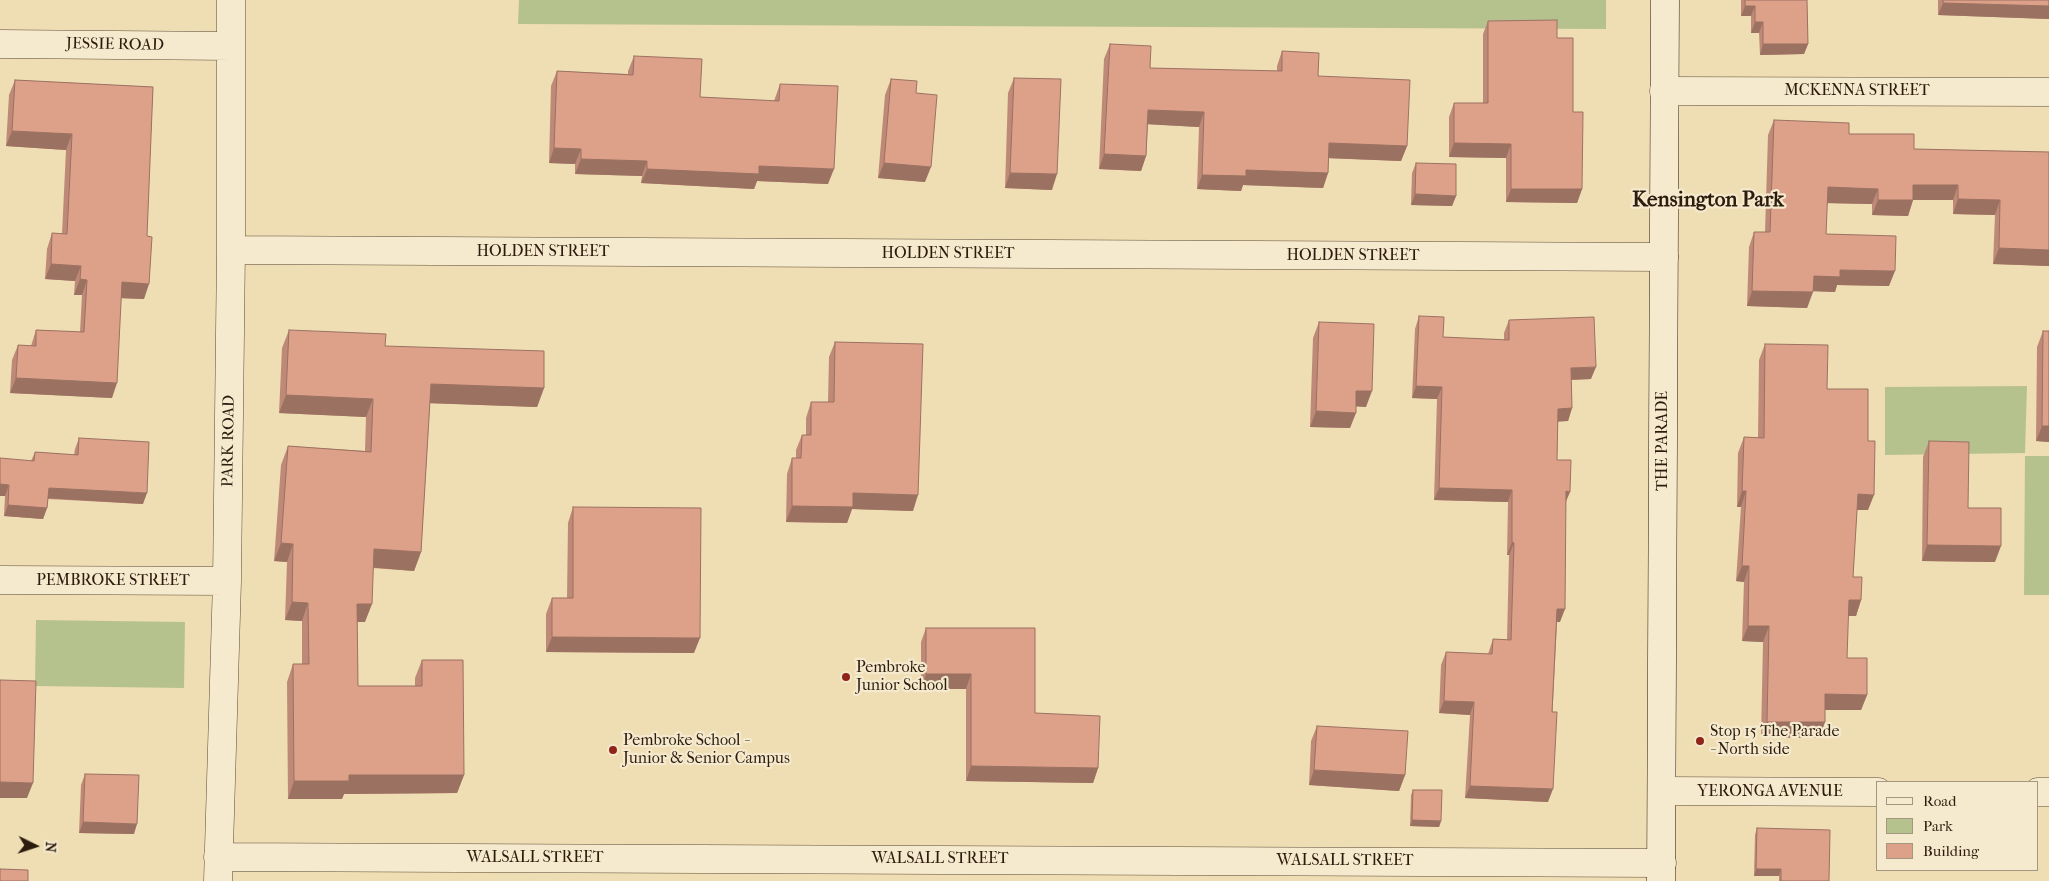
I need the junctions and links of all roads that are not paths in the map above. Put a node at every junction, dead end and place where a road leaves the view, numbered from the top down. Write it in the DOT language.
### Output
graph roads {
  1 [pos="232,0"];
  2 [pos="1665,0"];
  3 [pos="0,44"];
  4 [pos="231,46"];
  5 [pos="1664,91"];
  6 [pos="2049,92"];
  7 [pos="231,250"];
  8 [pos="1664,257"];
  9 [pos="0,580"];
  10 [pos="227,581"];
  11 [pos="1663,792"];
  12 [pos="1876,792"];
  13 [pos="218,869"];
  14 [pos="1662,872"];
  1 -- 4 [label="street, PARK ROAD"];
  2 -- 5 [label="street, THE PARADE"];
  3 -- 4 [label="street, JESSIE ROAD"];
  4 -- 7 [label="street, PARK ROAD"];
  5 -- 6 [label="street, MCKENNA STREET"];
  5 -- 8 [label="street, THE PARADE"];
  7 -- 8 [label="street, HOLDEN STREET"];
  7 -- 10 [label="street, PARK ROAD"];
  8 -- 11 [label="street, THE PARADE"];
  9 -- 10 [label="street, PEMBROKE STREET"];
  10 -- 13 [label="street, PARK ROAD"];
  11 -- 12 [label="street, YERONGA AVENUE"];
  11 -- 14 [label="street, THE PARADE"];
  13 -- 14 [label="street, WALSALL STREET"];
}
